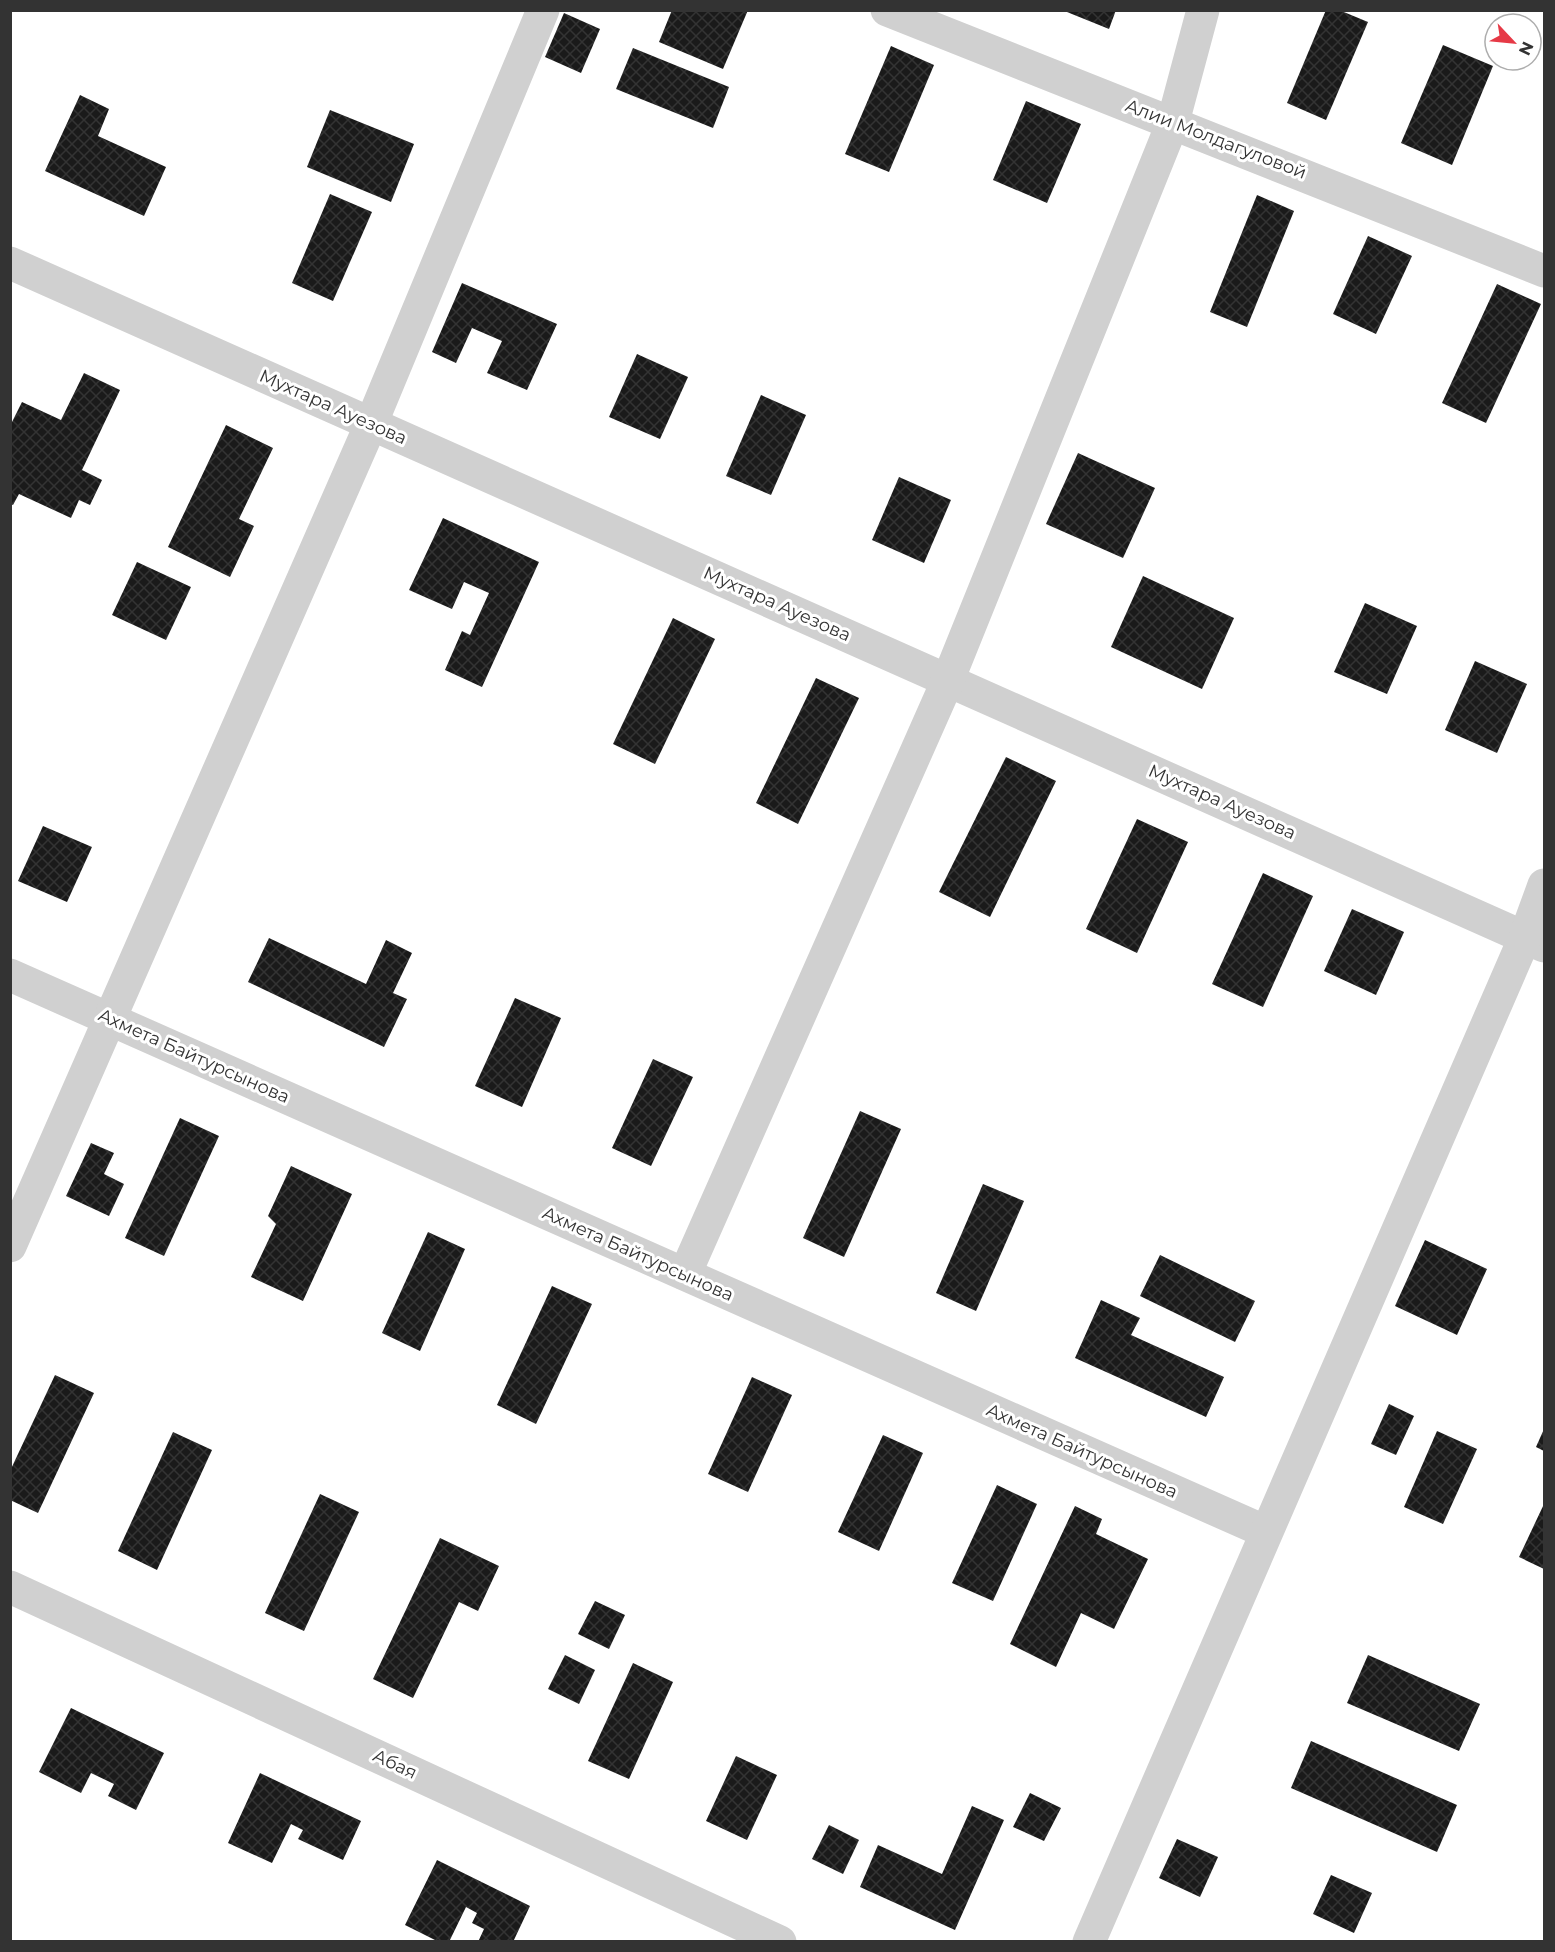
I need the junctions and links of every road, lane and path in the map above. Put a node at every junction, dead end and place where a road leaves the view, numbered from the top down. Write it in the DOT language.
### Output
graph roads {
  1 [pos="543,10"];
  2 [pos="887,10"];
  3 [pos="1203,10"];
  4 [pos="1173,122"];
  5 [pos="10,263"];
  6 [pos="1545,271"];
  7 [pos="371,424"];
  8 [pos="948,680"];
  9 [pos="1545,885"];
  10 [pos="1534,941"];
  11 [pos="10,975"];
  12 [pos="111,1020"];
  13 [pos="10,1246"];
  14 [pos="685,1274"];
  15 [pos="1266,1533"];
  16 [pos="10,1587"];
  17 [pos="780,1941"];
  18 [pos="1089,1941"];
  1 -- 7 [label="street"];
  2 -- 4 [label="street, Алии Молдагуловой"];
  3 -- 4 [label="street"];
  4 -- 6 [label="street, Алии Молдагуловой"];
  4 -- 8 [label="street"];
  5 -- 7 [label="street, Мухтара Ауезова"];
  7 -- 8 [label="street, Мухтара Ауезова"];
  7 -- 12 [label="street"];
  8 -- 10 [label="street, Мухтара Ауезова"];
  8 -- 14 [label="street"];
  9 -- 10 [label="street"];
  10 -- 15 [label="street"];
  11 -- 12 [label="street, Ахмета Байтурсынова"];
  12 -- 13 [label="street"];
  12 -- 14 [label="street, Ахмета Байтурсынова"];
  14 -- 15 [label="street, Ахмета Байтурсынова"];
  15 -- 18 [label="street"];
  16 -- 17 [label="street, Абая"];
}
